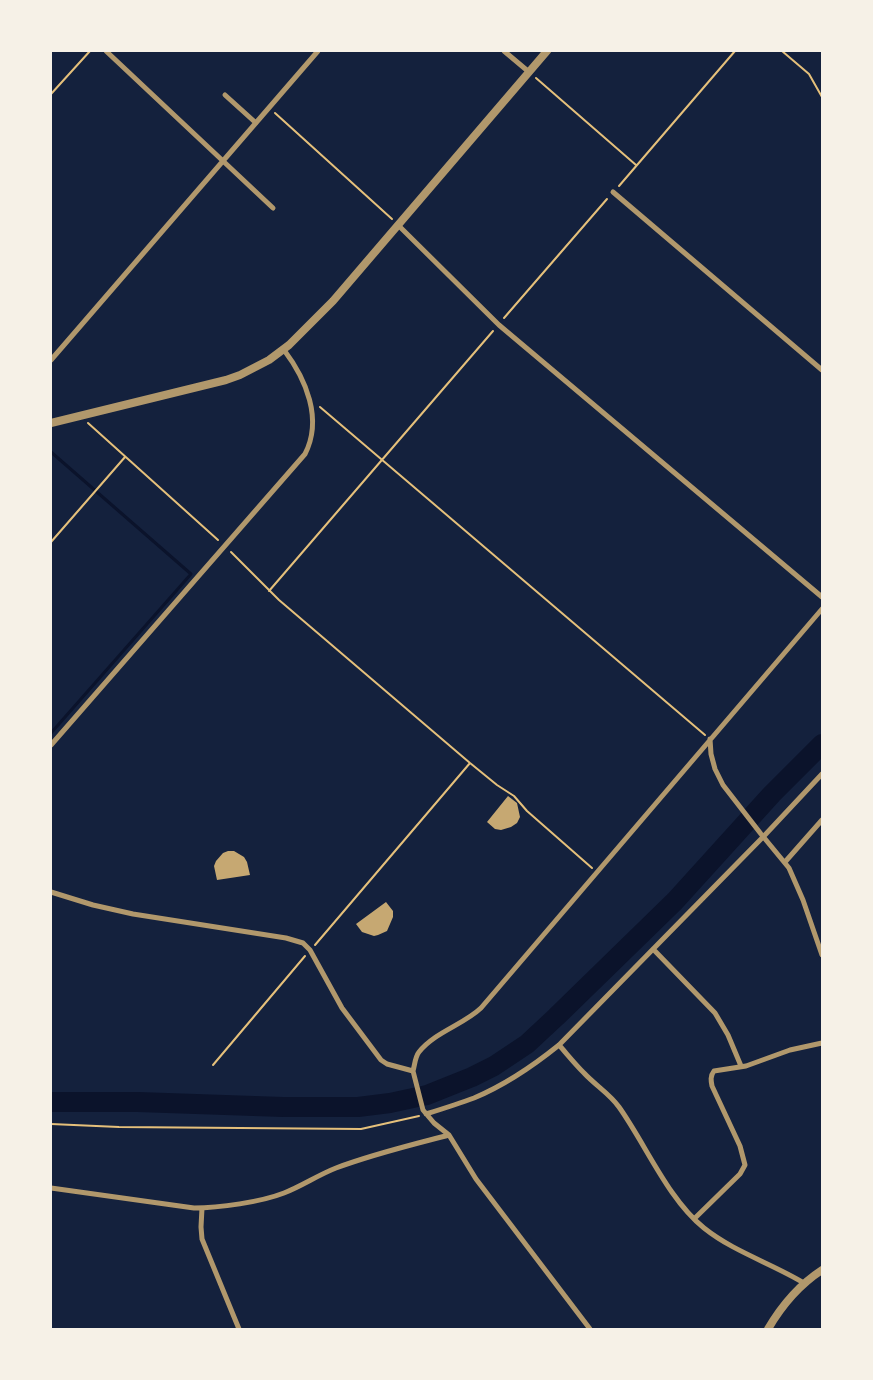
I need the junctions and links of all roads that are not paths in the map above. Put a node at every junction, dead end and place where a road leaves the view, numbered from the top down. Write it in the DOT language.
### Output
graph roads {
  1 [pos="106,51"];
  2 [pos="318,51"];
  3 [pos="504,51"];
  4 [pos="547,51"];
  5 [pos="529,72"];
  6 [pos="224,95"];
  7 [pos="256,123"];
  8 [pos="222,161"];
  9 [pos="613,192"];
  10 [pos="273,208"];
  11 [pos="398,225"];
  12 [pos="284,350"];
  13 [pos="51,360"];
  14 [pos="822,370"];
  15 [pos="51,423"];
  16 [pos="822,597"];
  17 [pos="822,608"];
  18 [pos="710,739"];
  19 [pos="51,744"];
  20 [pos="822,774"];
  21 [pos="822,820"];
  22 [pos="762,835"];
  23 [pos="785,862"];
  24 [pos="51,892"];
  25 [pos="653,949"];
  26 [pos="822,955"];
  27 [pos="822,1043"];
  28 [pos="559,1045"];
  29 [pos="741,1066"];
  30 [pos="414,1073"];
  31 [pos="425,1112"];
  32 [pos="449,1135"];
  33 [pos="51,1188"];
  34 [pos="202,1208"];
  35 [pos="694,1219"];
  36 [pos="822,1270"];
  37 [pos="804,1283"];
  38 [pos="239,1329"];
  39 [pos="590,1329"];
  40 [pos="768,1329"];
  1 -- 8 [label="street"];
  2 -- 7 [label="street"];
  3 -- 5 [label="street"];
  4 -- 5 [label="street"];
  5 -- 11 [label="street"];
  6 -- 7 [label="street"];
  7 -- 8 [label="street"];
  8 -- 10 [label="street"];
  8 -- 13 [label="street"];
  9 -- 14 [label="street"];
  11 -- 12 [label="street"];
  11 -- 16 [label="street"];
  12 -- 15 [label="street"];
  12 -- 19 [label="street"];
  17 -- 18 [label="street"];
  18 -- 22 [label="street"];
  18 -- 30 [label="street"];
  20 -- 22 [label="street"];
  21 -- 23 [label="street"];
  22 -- 23 [label="street"];
  22 -- 25 [label="street"];
  23 -- 26 [label="street"];
  24 -- 30 [label="street"];
  25 -- 28 [label="street"];
  25 -- 29 [label="street"];
  27 -- 29 [label="street"];
  28 -- 31 [label="street"];
  28 -- 35 [label="street"];
  29 -- 35 [label="street"];
  30 -- 31 [label="street"];
  31 -- 32 [label="street"];
  32 -- 34 [label="street"];
  32 -- 39 [label="street"];
  33 -- 34 [label="street"];
  34 -- 38 [label="street"];
  35 -- 37 [label="street"];
  36 -- 37 [label="street"];
  37 -- 40 [label="street"];
}
